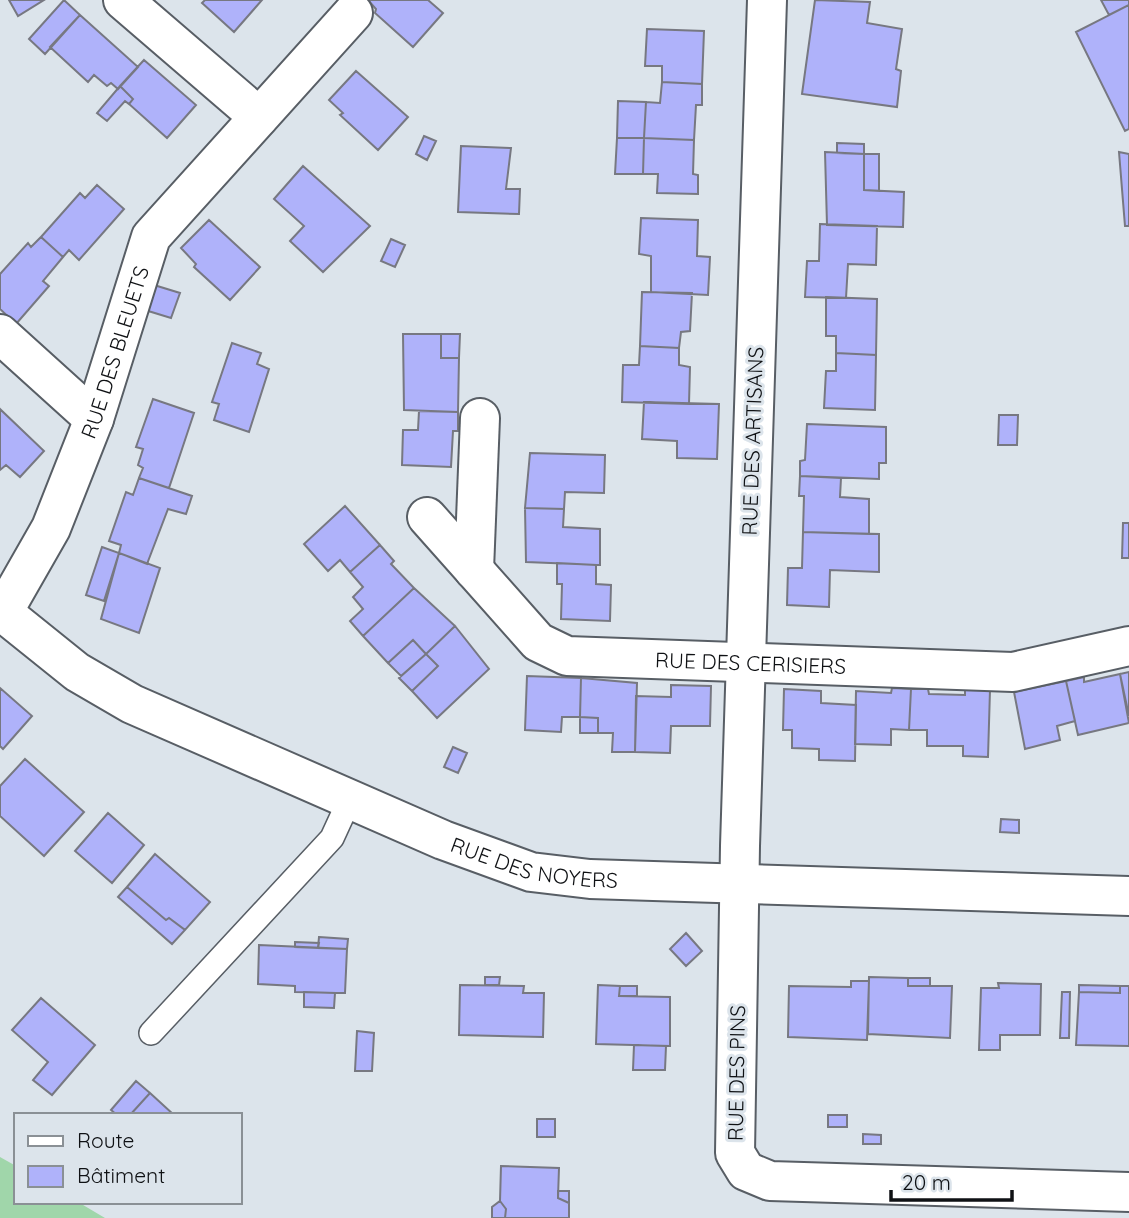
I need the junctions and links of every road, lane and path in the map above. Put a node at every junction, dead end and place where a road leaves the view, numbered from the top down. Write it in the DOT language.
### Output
graph roads {
  1 [pos="123,0"];
  2 [pos="767,0"];
  3 [pos="353,13"];
  4 [pos="259,117"];
  5 [pos="0,334"];
  6 [pos="480,418"];
  7 [pos="94,419"];
  8 [pos="427,517"];
  9 [pos="474,570"];
  10 [pos="1,611"];
  11 [pos="1129,646"];
  12 [pos="746,664"];
  13 [pos="349,801"];
  14 [pos="739,881"];
  15 [pos="1129,896"];
  16 [pos="151,1033"];
  17 [pos="1129,1192"];
  1 -- 4 [label="street"];
  2 -- 12 [label="street, RUE DES ARTISANS"];
  3 -- 4 [label="street, RUE DES BLEUETS"];
  4 -- 7 [label="street, RUE DES BLEUETS"];
  5 -- 7 [label="street"];
  6 -- 9 [label="street"];
  7 -- 10 [label="street, RUE DES BLEUETS"];
  8 -- 9 [label="street, RUE DES CERISIERS"];
  9 -- 12 [label="street, RUE DES CERISIERS"];
  10 -- 13 [label="street, RUE DES NOYERS"];
  11 -- 12 [label="street, RUE DES CERISIERS"];
  12 -- 14 [label="street, RUE DES ARTISANS"];
  13 -- 14 [label="street, RUE DES NOYERS"];
  13 -- 16 [label="lane"];
  14 -- 15 [label="street, RUE DES NOYERS"];
  14 -- 17 [label="street, RUE DES PINS"];
}
